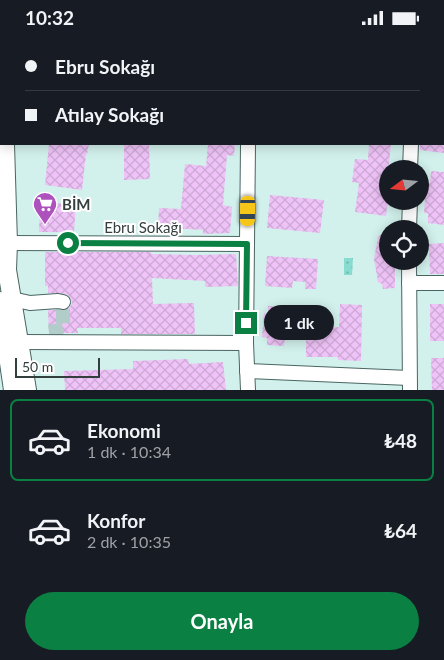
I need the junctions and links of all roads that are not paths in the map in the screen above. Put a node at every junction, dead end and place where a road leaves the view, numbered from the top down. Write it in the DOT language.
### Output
graph roads {
  1 [pos="5,145"];
  2 [pos="248,145"];
  3 [pos="411,145"];
  4 [pos="410,160"];
  5 [pos="8,243"];
  6 [pos="247,244"];
  7 [pos="409,270"];
  8 [pos="409,283"];
  9 [pos="444,283"];
  10 [pos="6,299"];
  11 [pos="63,302"];
  12 [pos="2,319"];
  13 [pos="48,332"];
  14 [pos="28,342"];
  15 [pos="246,343"];
  16 [pos="247,371"];
  17 [pos="410,384"];
  18 [pos="13,390"];
  19 [pos="27,390"];
  20 [pos="248,390"];
  1 -- 5 [label="main road"];
  2 -- 6 [label="street"];
  3 -- 4 [label="street"];
  5 -- 6 [label="street, Ebru Sokağı"];
  5 -- 10 [label="main road"];
  6 -- 15 [label="street"];
  7 -- 8 [label="street"];
  8 -- 9 [label="street"];
  8 -- 17 [label="street"];
  10 -- 11 [label="street"];
  10 -- 12 [label="main road"];
  10 -- 14 [label="main road"];
  12 -- 18 [label="main road"];
  13 -- 14 [label="street"];
  14 -- 15 [label="street"];
  14 -- 19 [label="main road"];
  15 -- 16 [label="street"];
  16 -- 17 [label="street"];
  16 -- 20 [label="street"];
}
